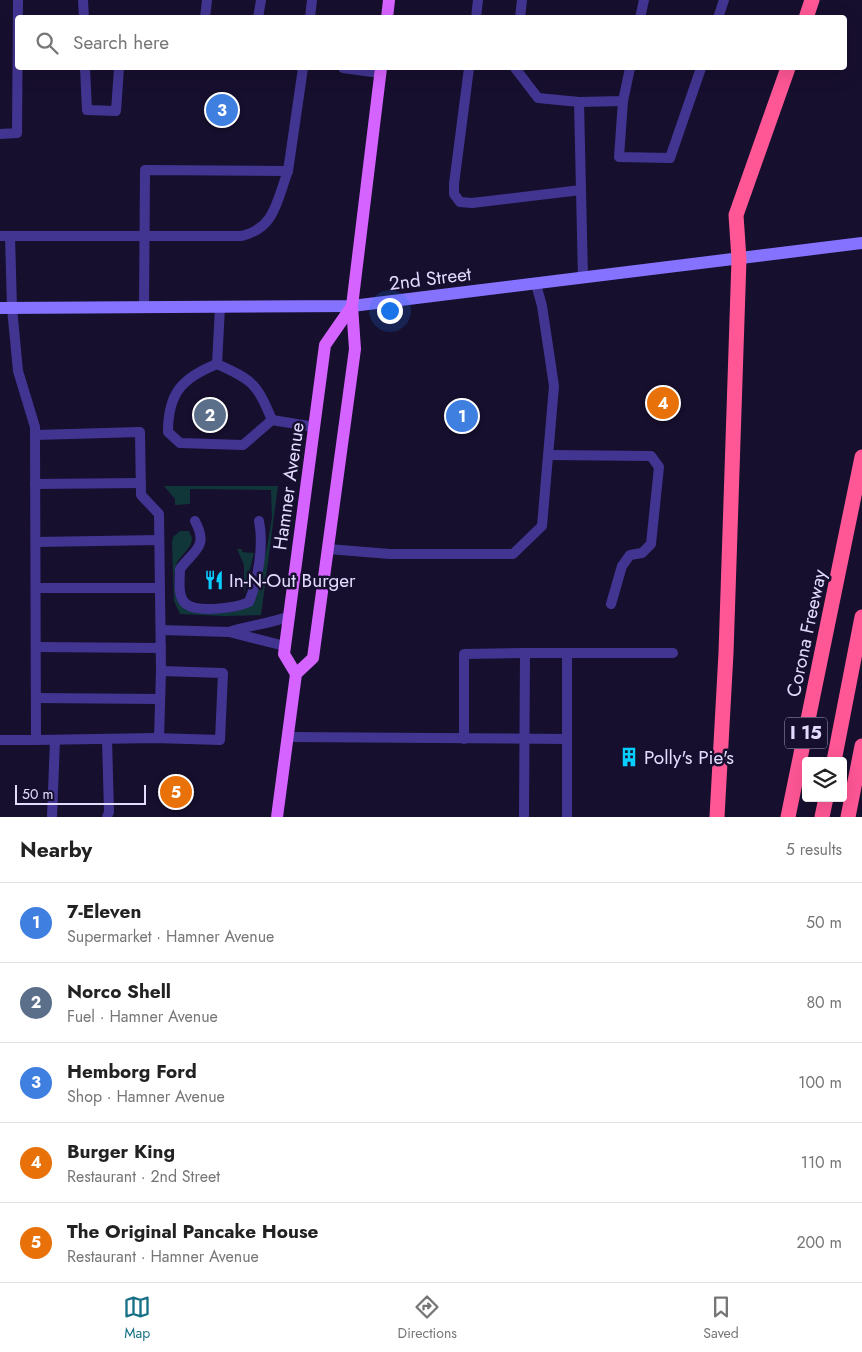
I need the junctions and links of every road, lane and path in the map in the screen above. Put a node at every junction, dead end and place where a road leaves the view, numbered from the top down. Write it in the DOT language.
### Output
graph roads {
  1 [pos="18,0"];
  2 [pos="83,0"];
  3 [pos="207,0"];
  4 [pos="261,0"];
  5 [pos="312,0"];
  6 [pos="389,0"];
  7 [pos="478,0"];
  8 [pos="522,0"];
  9 [pos="644,0"];
  10 [pos="724,0"];
  11 [pos="812,0"];
  12 [pos="18,15"];
  13 [pos="84,15"];
  14 [pos="205,15"];
  15 [pos="258,15"];
  16 [pos="310,15"];
  17 [pos="387,15"];
  18 [pos="476,15"];
  19 [pos="520,15"];
  20 [pos="641,15"];
  21 [pos="719,15"];
  22 [pos="807,15"];
  23 [pos="17,70"];
  24 [pos="85,70"];
  25 [pos="119,70"];
  26 [pos="303,70"];
  27 [pos="381,70"];
  28 [pos="469,70"];
  29 [pos="517,70"];
  30 [pos="630,70"];
  31 [pos="700,70"];
  32 [pos="787,70"];
  33 [pos="623,101"];
  34 [pos="579,102"];
  35 [pos="0,134"];
  36 [pos="288,171"];
  37 [pos="581,190"];
  38 [pos="5,236"];
  39 [pos="146,237"];
  40 [pos="862,243"];
  41 [pos="739,259"];
  42 [pos="583,278"];
  43 [pos="536,284"];
  44 [pos="352,306"];
  45 [pos="144,307"];
  46 [pos="220,307"];
  47 [pos="6,308"];
  48 [pos="218,364"];
  49 [pos="272,420"];
  50 [pos="315,427"];
  51 [pos="35,435"];
  52 [pos="550,455"];
  53 [pos="862,457"];
  54 [pos="141,483"];
  55 [pos="35,484"];
  56 [pos="195,521"];
  57 [pos="260,521"];
  58 [pos="160,540"];
  59 [pos="36,542"];
  60 [pos="328,549"];
  61 [pos="36,588"];
  62 [pos="160,588"];
  63 [pos="611,604"];
  64 [pos="290,616"];
  65 [pos="862,617"];
  66 [pos="161,630"];
  67 [pos="229,632"];
  68 [pos="285,646"];
  69 [pos="36,647"];
  70 [pos="161,648"];
  71 [pos="525,653"];
  72 [pos="567,653"];
  73 [pos="673,653"];
  74 [pos="161,671"];
  75 [pos="296,674"];
  76 [pos="36,698"];
  77 [pos="160,699"];
  78 [pos="160,738"];
  79 [pos="288,738"];
  80 [pos="107,739"];
  81 [pos="464,739"];
  82 [pos="525,739"];
  83 [pos="567,739"];
  84 [pos="0,740"];
  85 [pos="36,740"];
  86 [pos="55,740"];
  87 [pos="0,744"];
  88 [pos="862,746"];
  89 [pos="835,757"];
  90 [pos="825,802"];
  91 [pos="52,817"];
  92 [pos="107,817"];
  93 [pos="277,817"];
  94 [pos="524,817"];
  95 [pos="567,817"];
  96 [pos="717,817"];
  97 [pos="788,817"];
  98 [pos="822,817"];
  99 [pos="848,817"];
  1 -- 12 [label="lane"];
  2 -- 13 [label="lane"];
  3 -- 14 [label="lane"];
  4 -- 15 [label="lane"];
  5 -- 16 [label="lane"];
  6 -- 17 [label="main road"];
  7 -- 18 [label="lane"];
  8 -- 19 [label="lane"];
  9 -- 20 [label="lane"];
  10 -- 21 [label="lane"];
  11 -- 22 [label="highway"];
  23 -- 35 [label="lane"];
  24 -- 25 [label="lane"];
  26 -- 36 [label="lane"];
  27 -- 44 [label="main road, Hamner Avenue"];
  28 -- 37 [label="lane"];
  29 -- 34 [label="lane"];
  30 -- 33 [label="lane"];
  31 -- 33 [label="lane"];
  32 -- 41 [label="highway"];
  33 -- 34 [label="lane"];
  34 -- 37 [label="lane"];
  36 -- 39 [label="lane"];
  36 -- 39 [label="lane"];
  37 -- 42 [label="lane"];
  38 -- 39 [label="lane"];
  38 -- 47 [label="lane"];
  39 -- 45 [label="lane"];
  40 -- 41 [label="main road, 2nd Street"];
  41 -- 42 [label="main road, 2nd Street"];
  41 -- 96 [label="highway"];
  42 -- 43 [label="main road, 2nd Street"];
  43 -- 44 [label="main road, 2nd Street"];
  43 -- 52 [label="lane"];
  44 -- 46 [label="main road, 2nd Street"];
  44 -- 50 [label="main road, Hamner Avenue"];
  44 -- 60 [label="main road, Hamner Avenue"];
  45 -- 46 [label="main road, 2nd Street"];
  45 -- 47 [label="main road, 2nd Street"];
  46 -- 48 [label="lane"];
  47 -- 51 [label="lane"];
  48 -- 49 [label="lane"];
  48 -- 49 [label="lane"];
  49 -- 50 [label="lane"];
  50 -- 64 [label="main road, Hamner Avenue"];
  51 -- 54 [label="lane"];
  51 -- 55 [label="lane"];
  52 -- 60 [label="lane"];
  52 -- 63 [label="lane"];
  53 -- 97 [label="highway, Corona Freeway / I 15"];
  54 -- 55 [label="lane"];
  54 -- 58 [label="lane"];
  55 -- 59 [label="lane"];
  56 -- 57 [label="lane"];
  58 -- 59 [label="lane"];
  58 -- 62 [label="lane"];
  59 -- 61 [label="lane"];
  60 -- 75 [label="main road, Hamner Avenue"];
  61 -- 62 [label="lane"];
  61 -- 69 [label="lane"];
  62 -- 66 [label="lane"];
  64 -- 67 [label="lane"];
  64 -- 68 [label="main road, Hamner Avenue"];
  65 -- 89 [label="highway"];
  66 -- 67 [label="lane"];
  66 -- 70 [label="lane"];
  67 -- 68 [label="lane"];
  68 -- 75 [label="main road, Hamner Avenue"];
  69 -- 70 [label="lane"];
  69 -- 76 [label="lane"];
  70 -- 74 [label="lane"];
  71 -- 72 [label="lane"];
  71 -- 81 [label="lane"];
  71 -- 82 [label="lane"];
  72 -- 73 [label="lane"];
  72 -- 83 [label="lane"];
  74 -- 77 [label="lane"];
  74 -- 78 [label="lane"];
  75 -- 79 [label="main road"];
  76 -- 77 [label="lane"];
  76 -- 85 [label="lane"];
  77 -- 78 [label="lane"];
  78 -- 80 [label="lane"];
  79 -- 81 [label="lane"];
  79 -- 93 [label="main road"];
  80 -- 86 [label="lane"];
  80 -- 92 [label="lane"];
  81 -- 82 [label="lane"];
  82 -- 83 [label="lane"];
  82 -- 94 [label="lane"];
  83 -- 95 [label="lane"];
  84 -- 85 [label="lane"];
  84 -- 87 [label="lane"];
  85 -- 86 [label="lane"];
  86 -- 91 [label="lane"];
  88 -- 99 [label="highway"];
  90 -- 98 [label="highway"];
}
